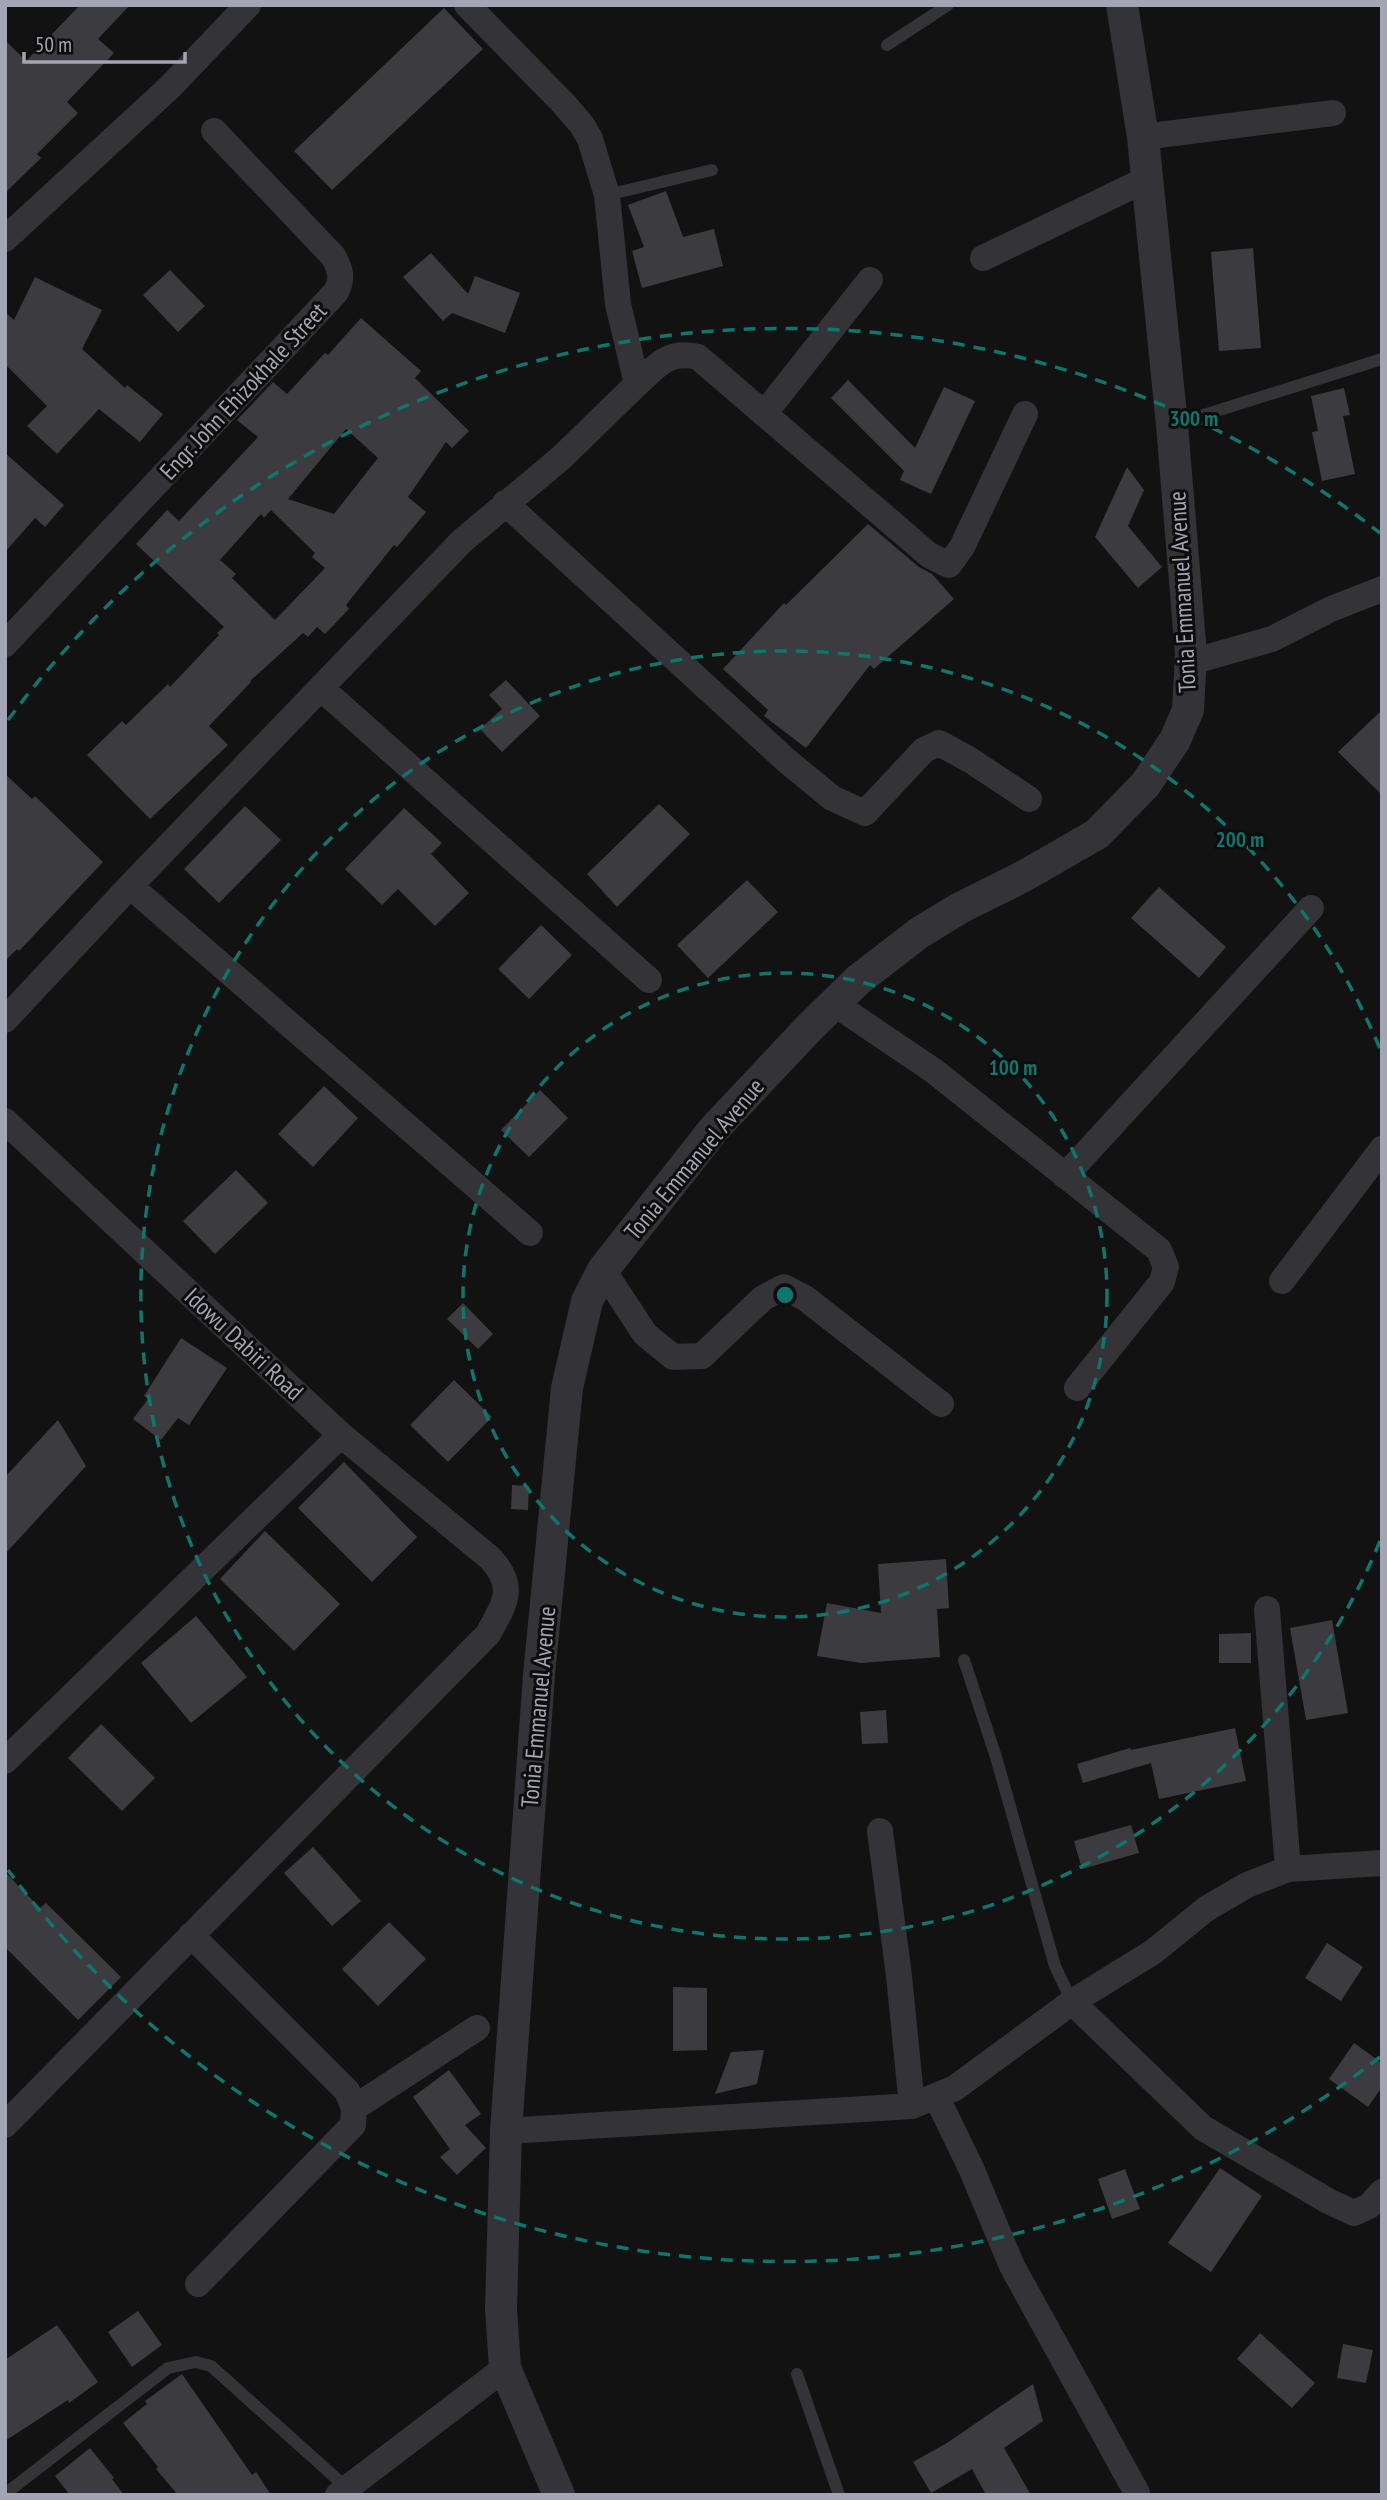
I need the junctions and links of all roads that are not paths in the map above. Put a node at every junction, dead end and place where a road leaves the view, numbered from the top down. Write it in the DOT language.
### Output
graph roads {
  1 [pos="467,5"];
  2 [pos="948,5"];
  3 [pos="1122,5"];
  4 [pos="240,8"];
  5 [pos="887,45"];
  6 [pos="1332,113"];
  7 [pos="214,131"];
  8 [pos="1143,137"];
  9 [pos="712,170"];
  10 [pos="1147,179"];
  11 [pos="607,195"];
  12 [pos="5,239"];
  13 [pos="983,258"];
  14 [pos="870,280"];
  15 [pos="1382,359"];
  16 [pos="637,384"];
  17 [pos="764,414"];
  18 [pos="1024,414"];
  19 [pos="1172,425"];
  20 [pos="505,503"];
  21 [pos="1382,589"];
  22 [pos="5,644"];
  23 [pos="1191,662"];
  24 [pos="322,689"];
  25 [pos="1029,799"];
  26 [pos="130,886"];
  27 [pos="1311,908"];
  28 [pos="649,980"];
  29 [pos="835,1004"];
  30 [pos="5,1020"];
  31 [pos="5,1121"];
  32 [pos="1382,1149"];
  33 [pos="1065,1176"];
  34 [pos="530,1233"];
  35 [pos="603,1270"];
  36 [pos="1282,1281"];
  37 [pos="1077,1388"];
  38 [pos="941,1404"];
  39 [pos="341,1435"];
  40 [pos="1267,1609"];
  41 [pos="964,1660"];
  42 [pos="5,1761"];
  43 [pos="880,1831"];
  44 [pos="1382,1863"];
  45 [pos="1288,1869"];
  46 [pos="191,1935"];
  47 [pos="1072,2002"];
  48 [pos="477,2028"];
  49 [pos="924,2101"];
  50 [pos="354,2108"];
  51 [pos="5,2124"];
  52 [pos="506,2131"];
  53 [pos="1382,2192"];
  54 [pos="198,2284"];
  55 [pos="505,2368"];
  56 [pos="797,2374"];
  57 [pos="342,2491"];
  58 [pos="1137,2493"];
  59 [pos="6,2494"];
  60 [pos="559,2495"];
  61 [pos="839,2495"];
  1 -- 11 [label="street"];
  2 -- 5 [label="lane"];
  3 -- 8 [label="street, Tonia Emmanuel Avenue"];
  4 -- 12 [label="street"];
  6 -- 8 [label="street"];
  7 -- 22 [label="street, Engr. John Ehizokhale Street"];
  8 -- 10 [label="street, Tonia Emmanuel Avenue"];
  9 -- 11 [label="lane"];
  10 -- 13 [label="street"];
  10 -- 19 [label="street, Tonia Emmanuel Avenue"];
  11 -- 16 [label="street"];
  14 -- 17 [label="street"];
  15 -- 19 [label="lane"];
  16 -- 17 [label="street"];
  16 -- 20 [label="street"];
  17 -- 18 [label="street"];
  19 -- 23 [label="street, Tonia Emmanuel Avenue"];
  20 -- 24 [label="street"];
  20 -- 25 [label="street"];
  21 -- 23 [label="street"];
  23 -- 29 [label="street, Tonia Emmanuel Avenue"];
  24 -- 26 [label="street"];
  24 -- 28 [label="street"];
  26 -- 30 [label="street"];
  26 -- 34 [label="street"];
  27 -- 33 [label="street"];
  29 -- 33 [label="street"];
  29 -- 35 [label="street, Tonia Emmanuel Avenue"];
  31 -- 39 [label="street, Idowu Dabiri Road"];
  32 -- 36 [label="street"];
  33 -- 37 [label="street"];
  35 -- 38 [label="street"];
  35 -- 52 [label="street, Tonia Emmanuel Avenue"];
  39 -- 42 [label="street"];
  39 -- 46 [label="street, Idowu Dabiri Road"];
  40 -- 45 [label="street"];
  41 -- 47 [label="lane"];
  43 -- 49 [label="street"];
  44 -- 45 [label="street"];
  45 -- 47 [label="street"];
  46 -- 50 [label="street"];
  46 -- 51 [label="street"];
  47 -- 49 [label="street"];
  47 -- 53 [label="street"];
  48 -- 50 [label="street"];
  49 -- 52 [label="street"];
  49 -- 58 [label="street"];
  50 -- 54 [label="street"];
  52 -- 55 [label="street, Tonia Emmanuel Avenue"];
  55 -- 57 [label="street"];
  55 -- 60 [label="street, Tonia Emmanuel Avenue"];
  56 -- 61 [label="lane"];
  57 -- 59 [label="lane"];
}
